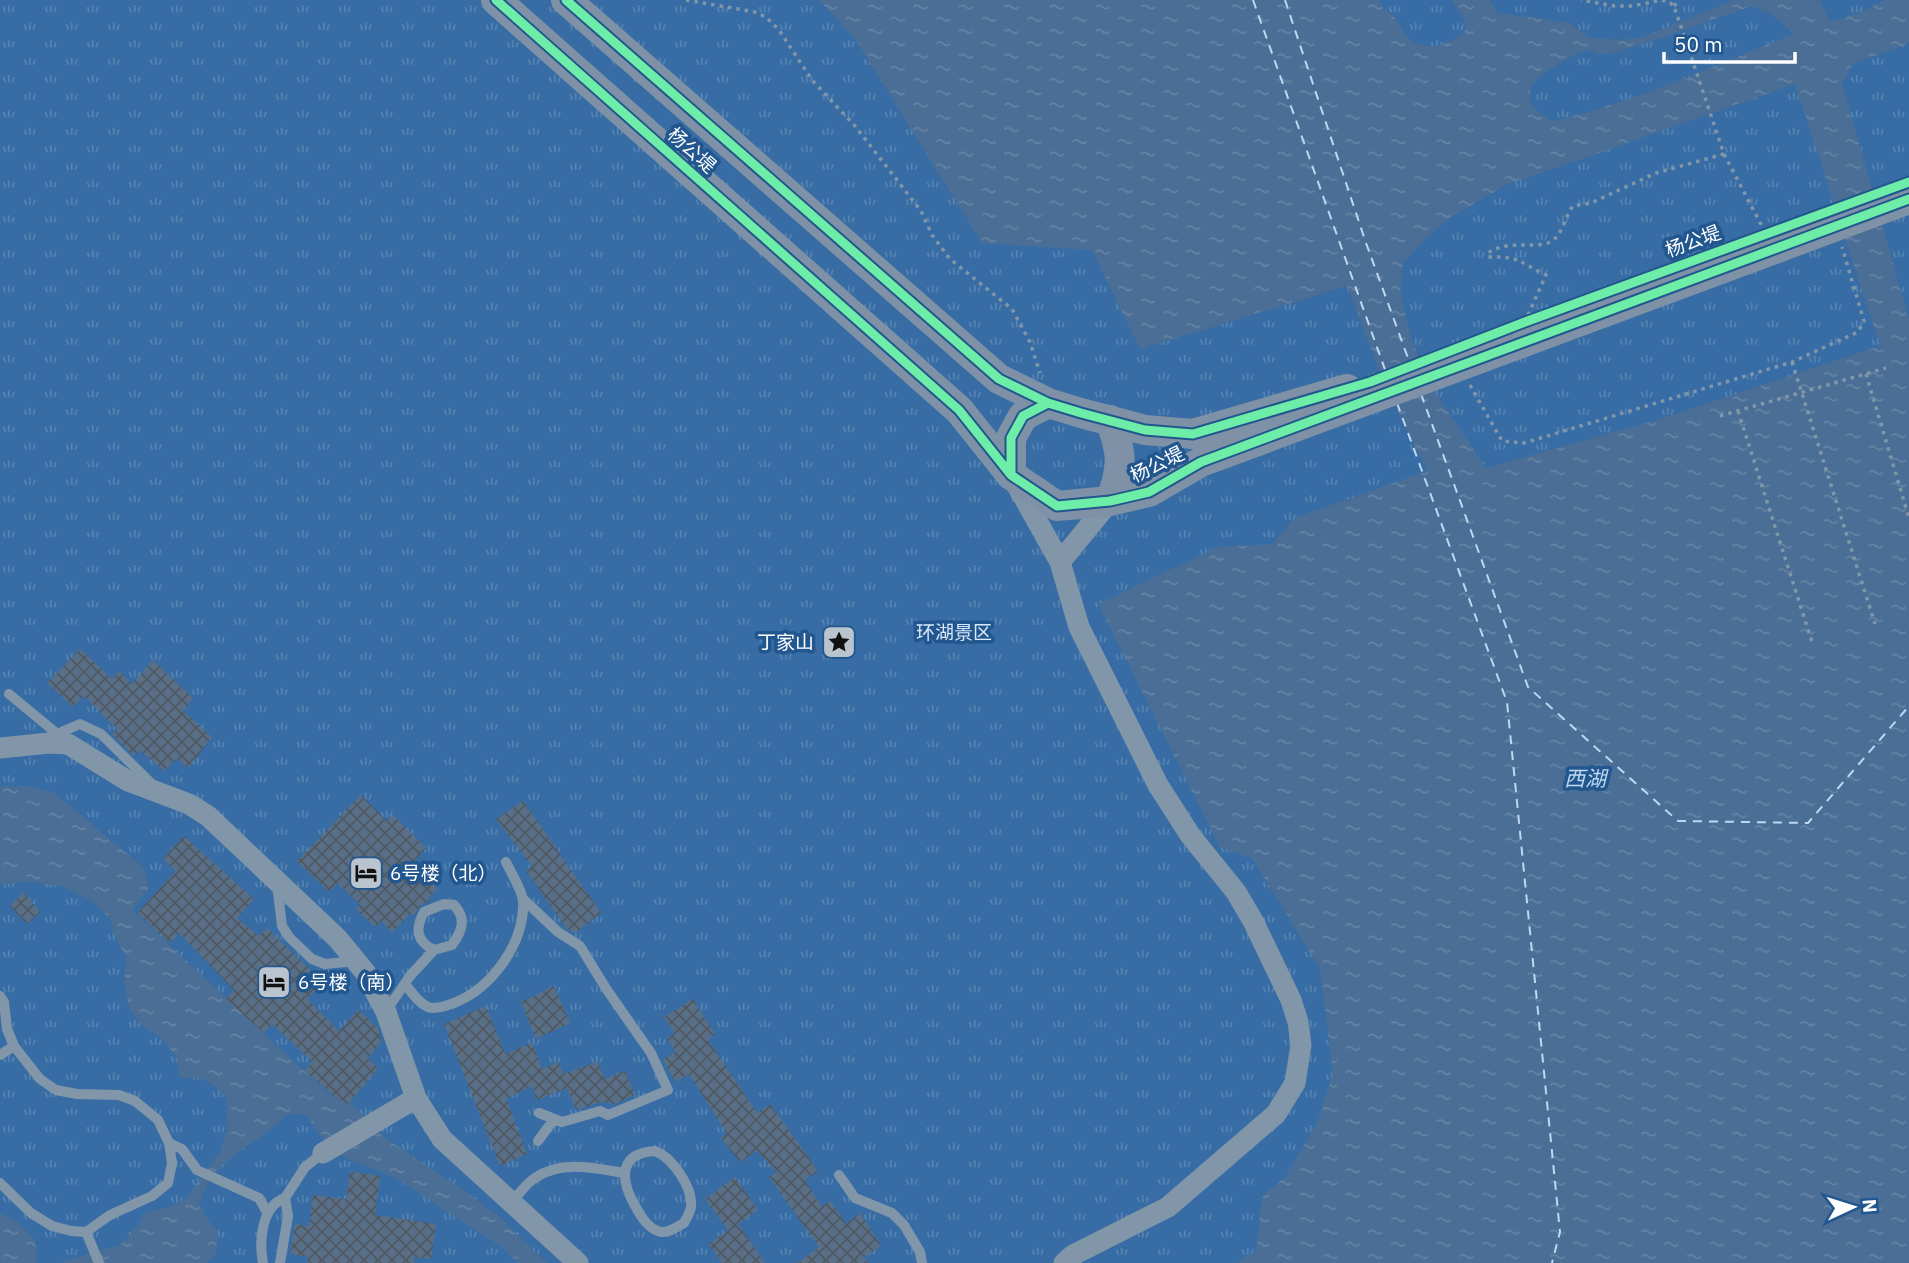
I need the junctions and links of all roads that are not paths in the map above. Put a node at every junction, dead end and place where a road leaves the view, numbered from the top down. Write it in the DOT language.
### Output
graph roads {
  1 [pos="496,0"];
  2 [pos="566,0"];
  3 [pos="1901,193"];
  4 [pos="1803,229"];
  5 [pos="1445,365"];
  6 [pos="1372,390"];
  7 [pos="1053,404"];
  8 [pos="1110,420"];
  9 [pos="1012,475"];
  10 [pos="1110,501"];
  11 [pos="1060,562"];
  12 [pos="9,694"];
  13 [pos="58,740"];
  14 [pos="0,748"];
  15 [pos="506,862"];
  16 [pos="276,881"];
  17 [pos="523,899"];
  18 [pos="434,950"];
  19 [pos="356,961"];
  20 [pos="405,984"];
  21 [pos="0,996"];
  22 [pos="386,1012"];
  23 [pos="14,1046"];
  24 [pos="0,1055"];
  25 [pos="416,1098"];
  26 [pos="539,1113"];
  27 [pos="554,1119"];
  28 [pos="538,1141"];
  29 [pos="169,1143"];
  30 [pos="323,1153"];
  31 [pos="624,1173"];
  32 [pos="839,1175"];
  33 [pos="0,1183"];
  34 [pos="285,1198"];
  35 [pos="512,1202"];
  36 [pos="268,1214"];
  37 [pos="86,1232"];
  38 [pos="99,1263"];
  39 [pos="263,1263"];
  40 [pos="280,1263"];
  41 [pos="578,1263"];
  42 [pos="922,1263"];
  43 [pos="1064,1263"];
  1 -- 9 [label="main road, 杨公堤"];
  2 -- 7 [label="main road, 杨公堤"];
  3 -- 4 [label="main road, 杨公堤"];
  3 -- 4 [label="main road, 杨公堤"];
  4 -- 5 [label="main road, 杨公堤"];
  4 -- 5 [label="main road, 杨公堤"];
  5 -- 6 [label="main road, 杨公堤"];
  6 -- 8 [label="main road, 杨公堤"];
  6 -- 10 [label="main road, 杨公堤"];
  7 -- 8 [label="main road, 杨公堤"];
  7 -- 9 [label="main road"];
  8 -- 10 [label="main road, 杨公堤"];
  9 -- 10 [label="main road, 杨公堤"];
  9 -- 11 [label="street"];
  10 -- 11 [label="street"];
  11 -- 43 [label="street"];
  12 -- 13 [label="lane"];
  13 -- 14 [label="street"];
  13 -- 16 [label="street"];
  15 -- 17 [label="lane"];
  16 -- 19 [label="street"];
  16 -- 19 [label="lane"];
  17 -- 20 [label="lane"];
  17 -- 27 [label="lane"];
  18 -- 18 [label="lane"];
  18 -- 20 [label="lane"];
  19 -- 22 [label="street"];
  20 -- 22 [label="lane"];
  21 -- 23 [label="lane"];
  22 -- 25 [label="street"];
  23 -- 24 [label="lane"];
  23 -- 29 [label="lane"];
  25 -- 30 [label="street"];
  25 -- 35 [label="street"];
  26 -- 27 [label="lane"];
  27 -- 28 [label="lane"];
  29 -- 36 [label="lane"];
  29 -- 37 [label="lane"];
  30 -- 34 [label="lane"];
  31 -- 31 [label="lane"];
  31 -- 35 [label="lane"];
  32 -- 42 [label="lane"];
  33 -- 37 [label="lane"];
  34 -- 36 [label="lane"];
  34 -- 40 [label="lane"];
  35 -- 41 [label="street"];
  36 -- 39 [label="lane"];
  37 -- 38 [label="lane"];
}
